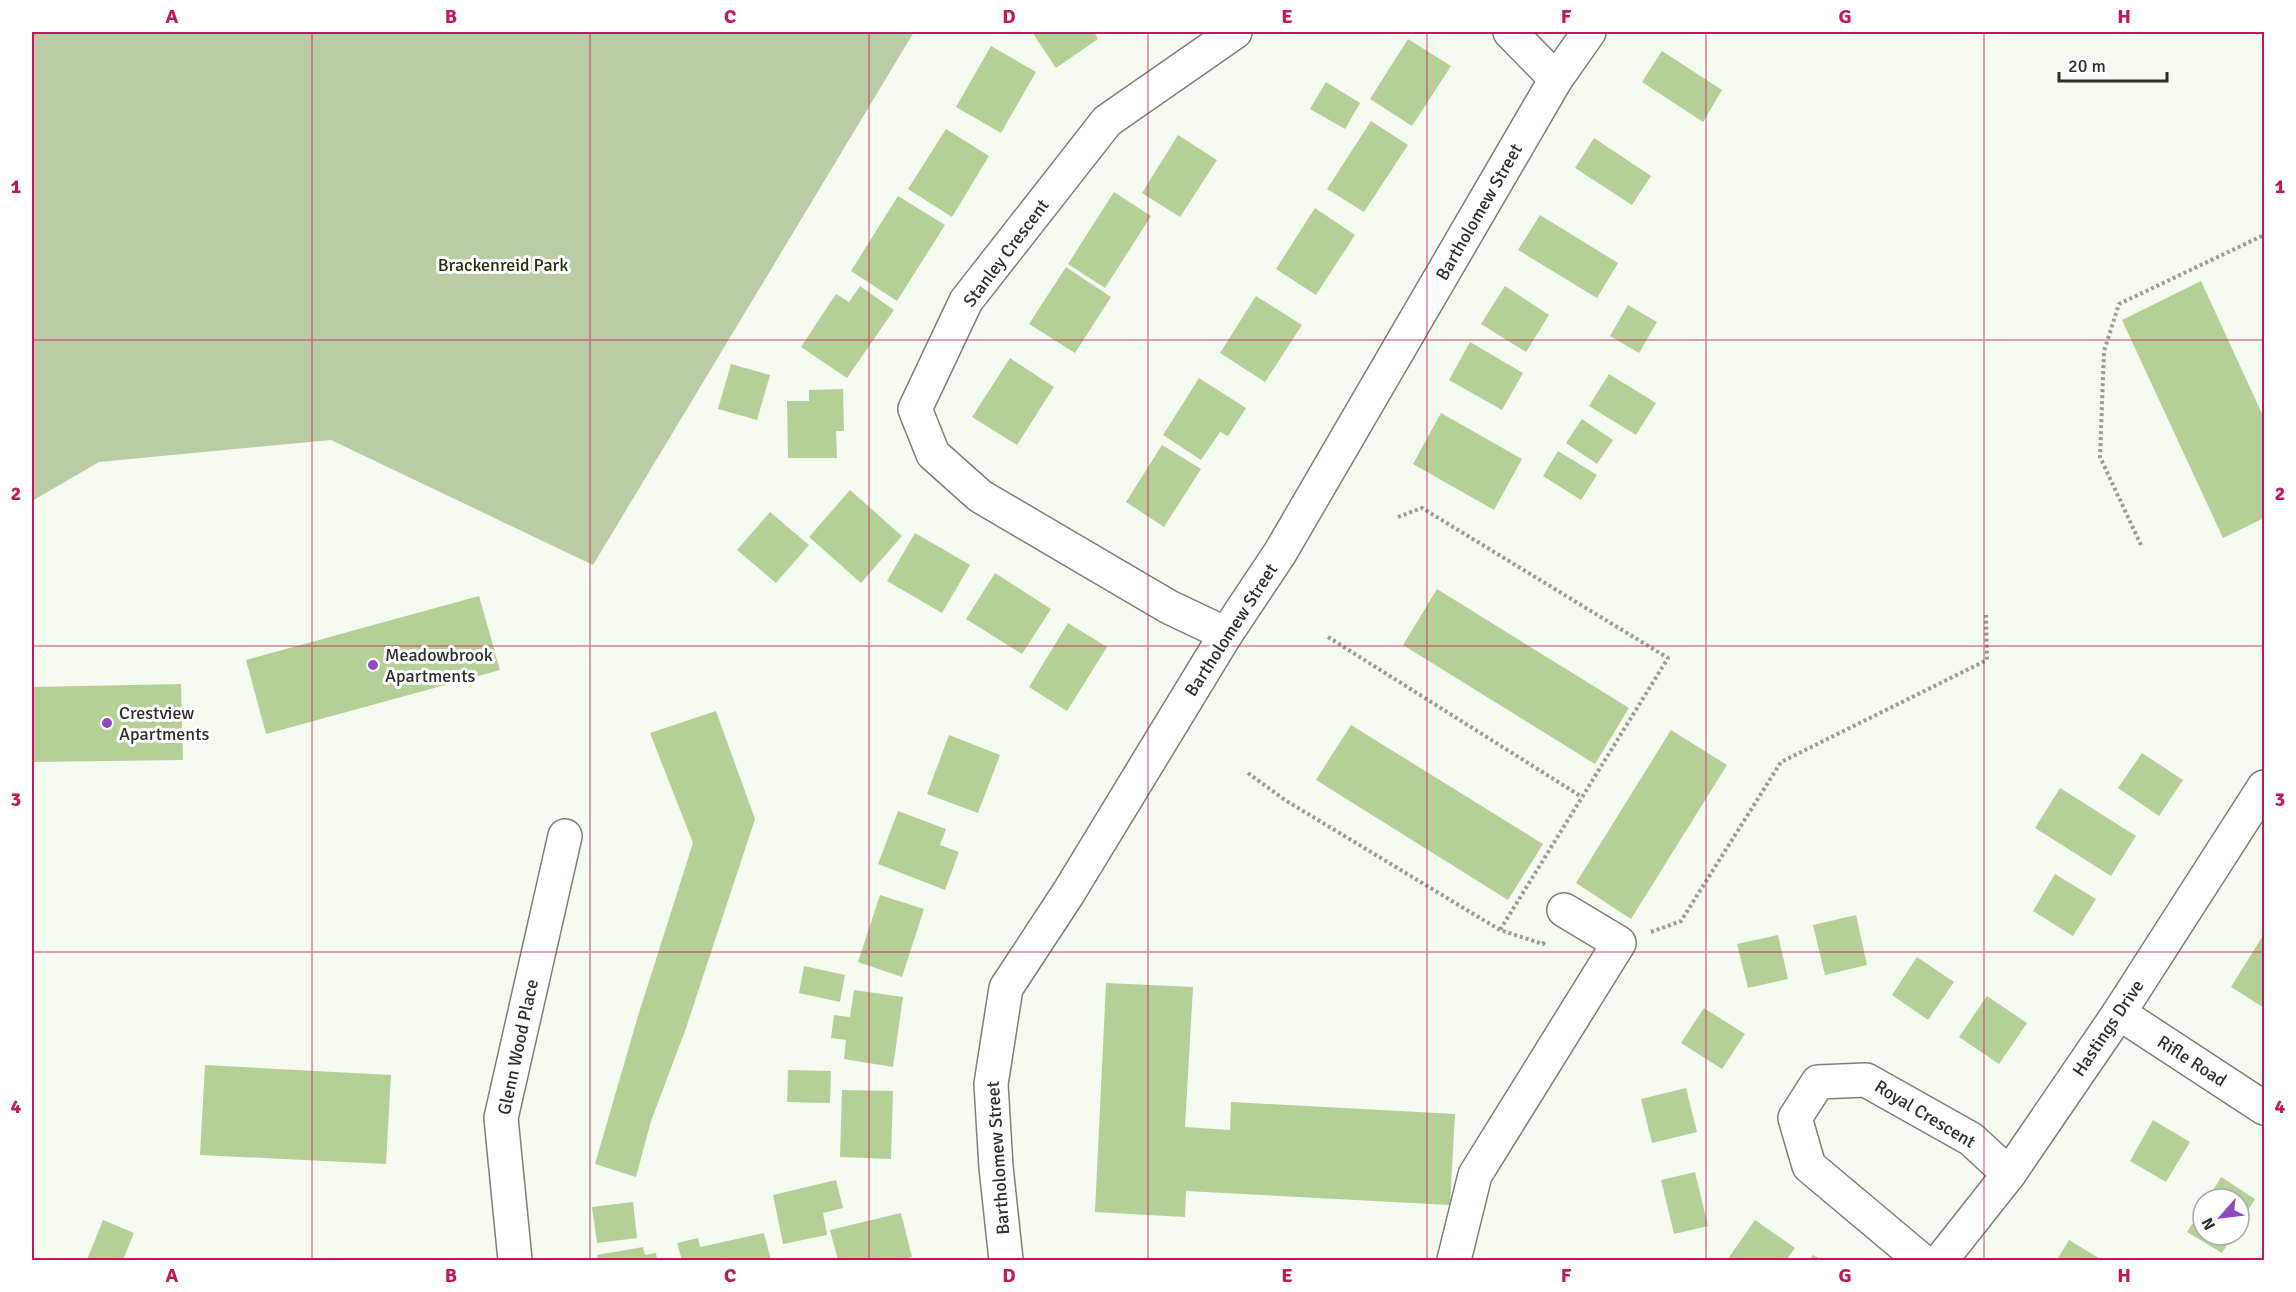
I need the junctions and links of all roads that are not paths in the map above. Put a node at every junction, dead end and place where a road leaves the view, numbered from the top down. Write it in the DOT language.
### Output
graph roads {
  1 [pos="1235,32"];
  2 [pos="1510,32"];
  3 [pos="1589,32"];
  4 [pos="1556,80"];
  5 [pos="1226,634"];
  6 [pos="2265,787"];
  7 [pos="565,836"];
  8 [pos="1564,910"];
  9 [pos="2119,1013"];
  10 [pos="2265,1108"];
  11 [pos="2009,1174"];
  12 [pos="515,1260"];
  13 [pos="1006,1260"];
  14 [pos="1454,1260"];
  15 [pos="1921,1260"];
  16 [pos="1941,1260"];
  1 -- 5 [label="street, Stanley Crescent"];
  2 -- 4 [label="street"];
  3 -- 4 [label="street, Bartholomew Street"];
  4 -- 5 [label="street, Bartholomew Street"];
  5 -- 13 [label="street, Bartholomew Street"];
  6 -- 9 [label="street, Hastings Drive"];
  7 -- 12 [label="street, Glenn Wood Place"];
  8 -- 14 [label="street"];
  9 -- 10 [label="street, Rifle Road"];
  9 -- 11 [label="street, Hastings Drive"];
  11 -- 15 [label="street, Royal Crescent"];
  11 -- 16 [label="street, Hastings Drive"];
}
